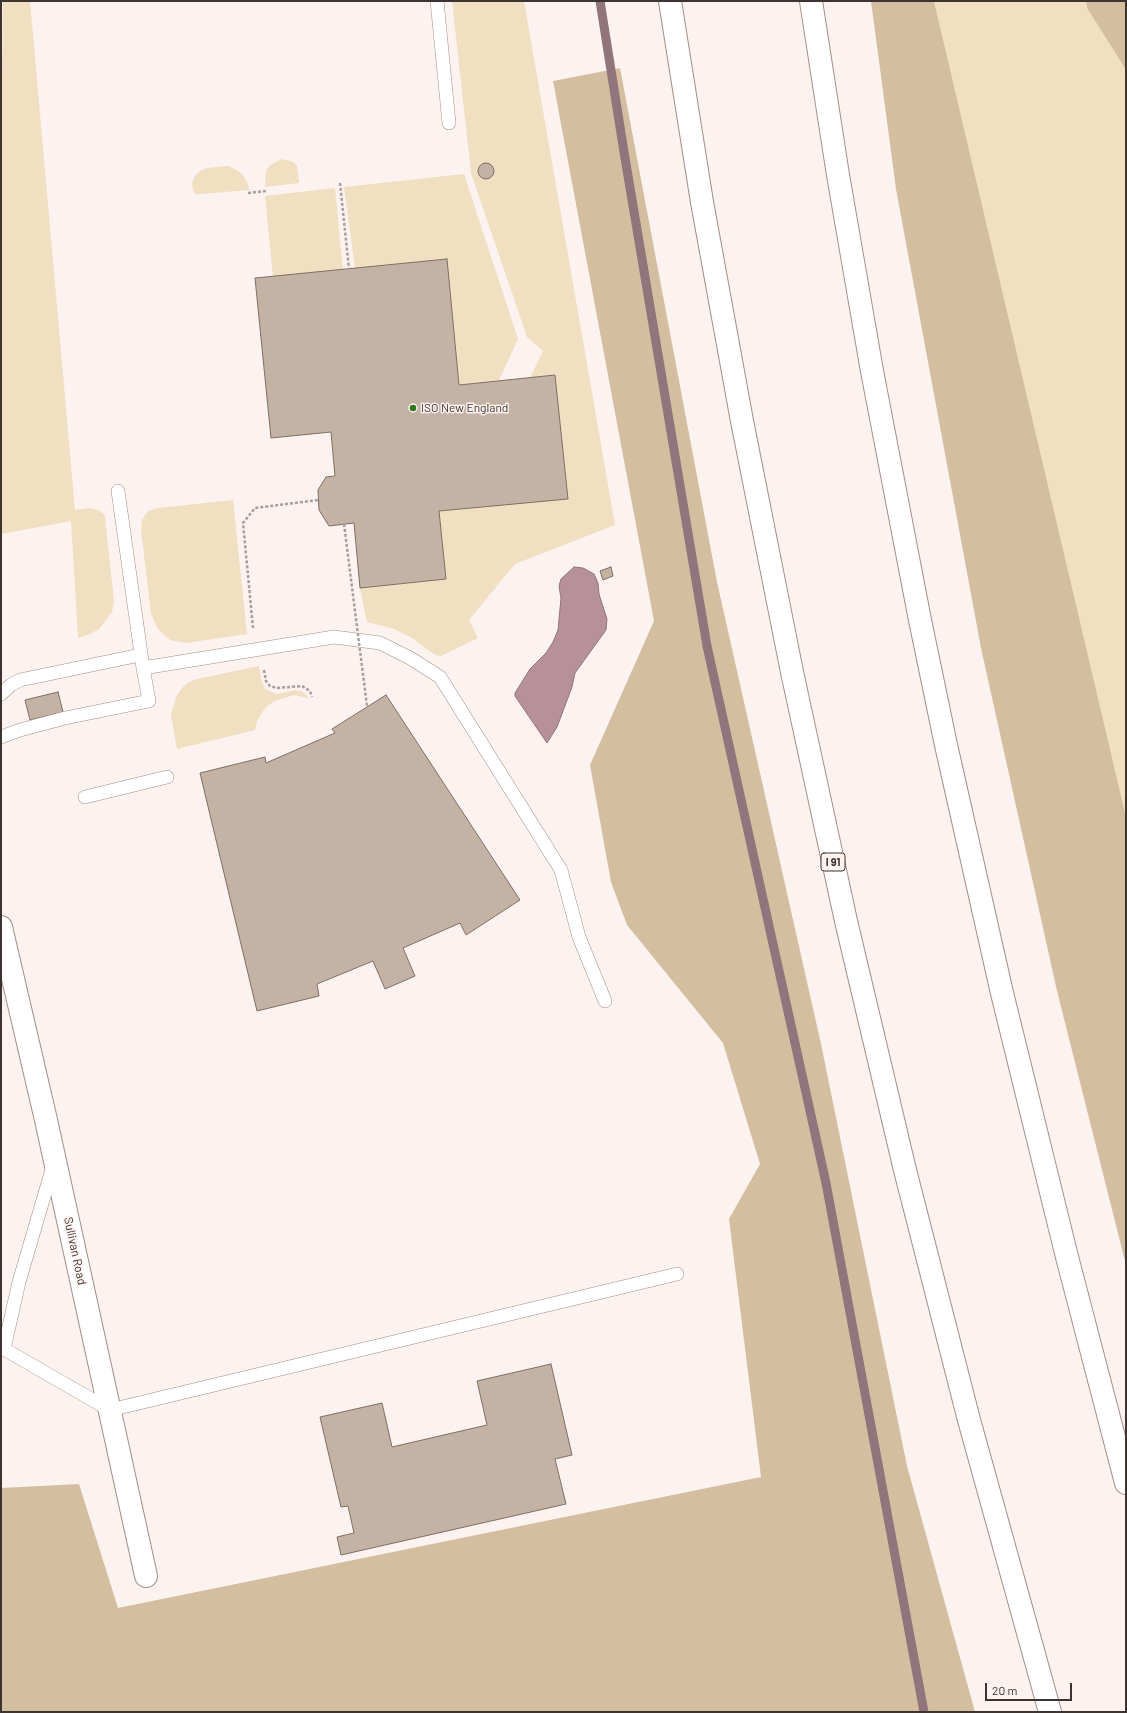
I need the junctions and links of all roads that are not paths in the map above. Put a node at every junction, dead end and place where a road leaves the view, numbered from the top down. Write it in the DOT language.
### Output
graph roads {
  1 [pos="437,1"];
  2 [pos="670,1"];
  3 [pos="811,1"];
  4 [pos="449,123"];
  5 [pos="118,491"];
  6 [pos="141,662"];
  7 [pos="1,694"];
  8 [pos="1,737"];
  9 [pos="167,777"];
  10 [pos="85,797"];
  11 [pos="1,927"];
  12 [pos="4,955"];
  13 [pos="605,1000"];
  14 [pos="55,1160"];
  15 [pos="677,1274"];
  16 [pos="3,1349"];
  17 [pos="110,1410"];
  18 [pos="1126,1483"];
  19 [pos="146,1576"];
  20 [pos="1050,1712"];
  1 -- 4 [label="lane"];
  2 -- 20 [label="main road, I 91"];
  3 -- 18 [label="main road"];
  5 -- 6 [label="lane"];
  6 -- 7 [label="lane"];
  6 -- 8 [label="lane"];
  6 -- 13 [label="lane"];
  9 -- 10 [label="lane"];
  11 -- 12 [label="main road, Sullivan Road"];
  12 -- 14 [label="main road, Sullivan Road"];
  14 -- 16 [label="lane"];
  14 -- 17 [label="main road, Sullivan Road"];
  15 -- 17 [label="lane"];
  16 -- 17 [label="lane"];
  17 -- 19 [label="main road, Sullivan Road"];
}
